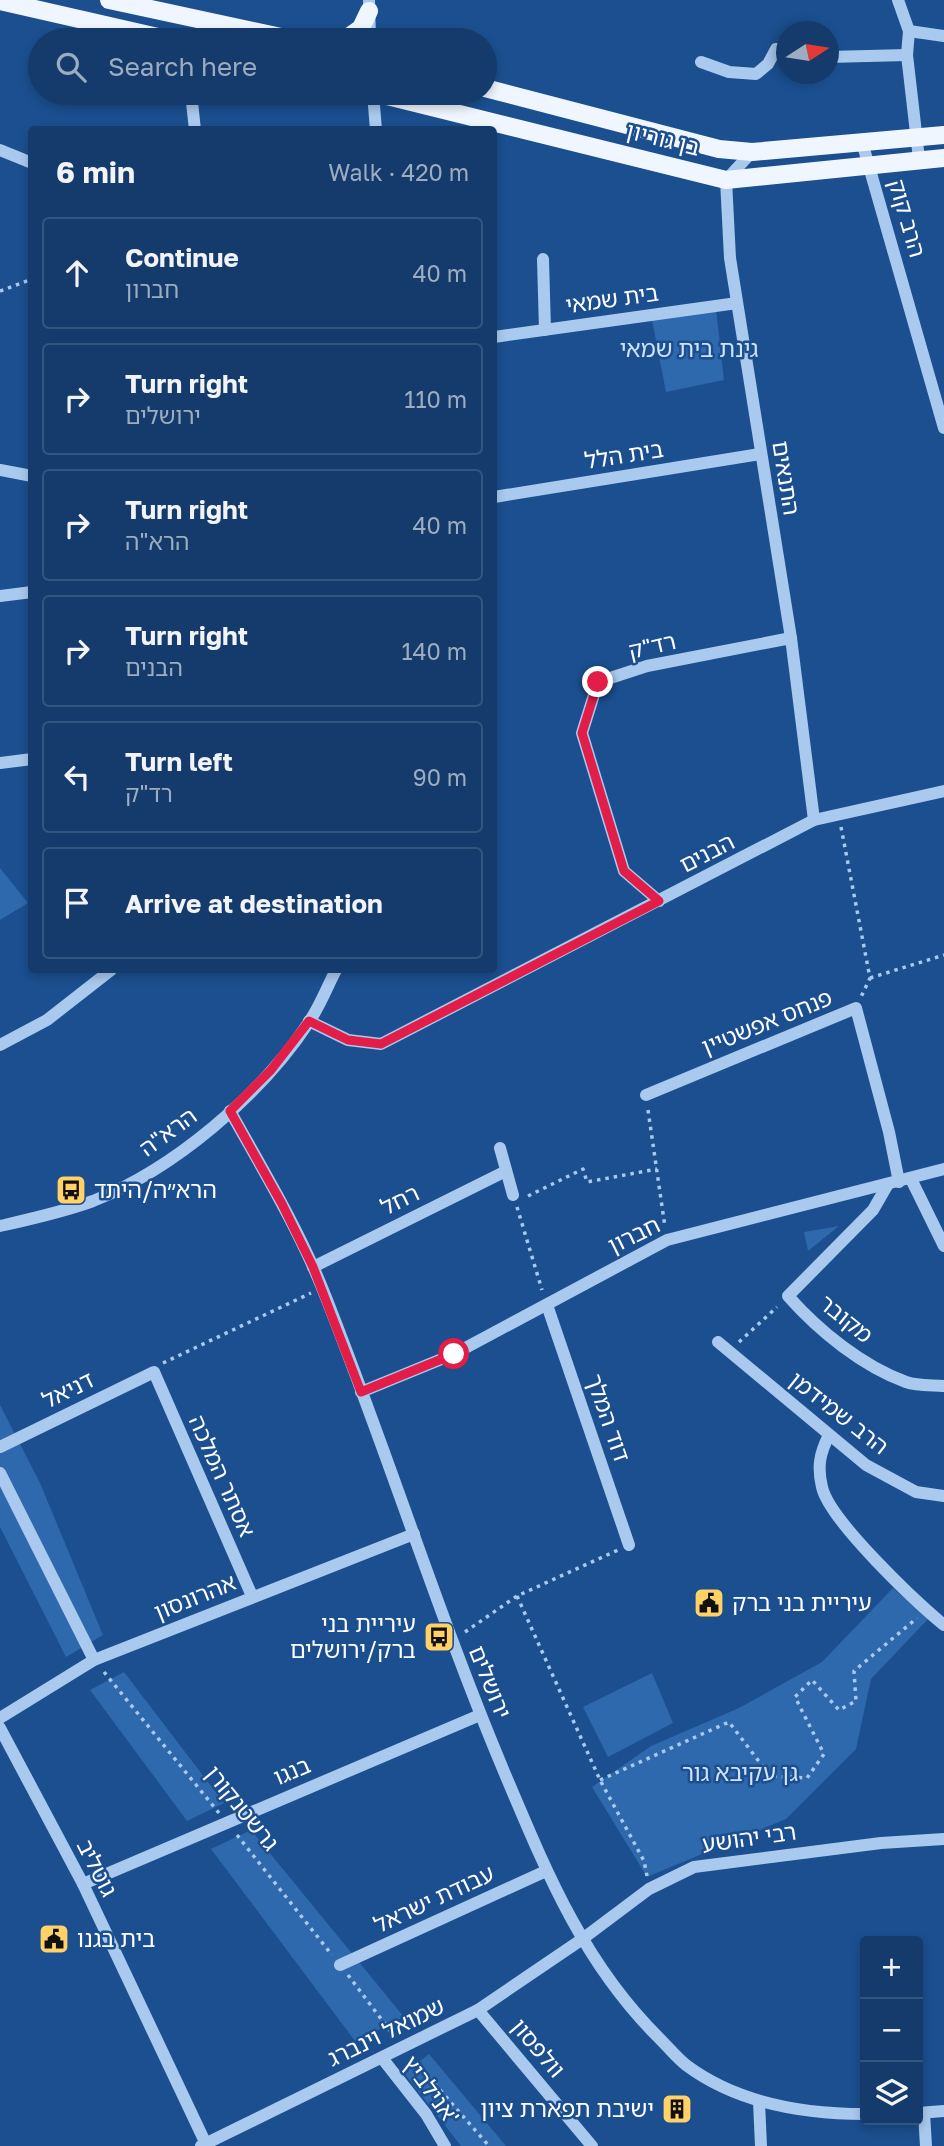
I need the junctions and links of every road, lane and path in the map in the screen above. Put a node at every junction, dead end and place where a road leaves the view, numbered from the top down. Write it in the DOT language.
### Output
graph roads {
  1 [pos="109,0"];
  2 [pos="898,0"];
  3 [pos="0,1"];
  4 [pos="369,5"];
  5 [pos="118,28"];
  6 [pos="239,28"];
  7 [pos="361,28"];
  8 [pos="370,28"];
  9 [pos="909,31"];
  10 [pos="944,36"];
  11 [pos="776,49"];
  12 [pos="908,55"];
  13 [pos="839,57"];
  14 [pos="701,62"];
  15 [pos="497,91"];
  16 [pos="192,105"];
  17 [pos="375,105"];
  18 [pos="423,105"];
  19 [pos="194,126"];
  20 [pos="376,126"];
  21 [pos="944,135"];
  22 [pos="916,136"];
  23 [pos="862,142"];
  24 [pos="0,150"];
  25 [pos="752,152"];
  26 [pos="944,158"];
  27 [pos="919,159"];
  28 [pos="28,161"];
  29 [pos="870,165"];
  30 [pos="726,180"];
  31 [pos="543,259"];
  32 [pos="28,280"];
  33 [pos="0,291"];
  34 [pos="737,303"];
  35 [pos="545,330"];
  36 [pos="497,337"];
  37 [pos="944,426"];
  38 [pos="760,454"];
  39 [pos="0,470"];
  40 [pos="28,475"];
  41 [pos="497,497"];
  42 [pos="28,592"];
  43 [pos="0,596"];
  44 [pos="791,638"];
  45 [pos="28,760"];
  46 [pos="0,763"];
  47 [pos="944,792"];
  48 [pos="839,816"];
  49 [pos="814,820"];
  50 [pos="659,901"];
  51 [pos="944,955"];
  52 [pos="107,973"];
  53 [pos="334,973"];
  54 [pos="309,1021"];
  55 [pos="0,1045"];
  56 [pos="646,1095"];
  57 [pos="230,1111"];
  58 [pos="500,1148"];
  59 [pos="657,1169"];
  60 [pos="944,1169"];
  61 [pos="506,1171"];
  62 [pos="899,1182"];
  63 [pos="514,1198"];
  64 [pos="0,1226"];
  65 [pos="667,1240"];
  66 [pos="944,1246"];
  67 [pos="313,1267"];
  68 [pos="322,1288"];
  69 [pos="788,1296"];
  70 [pos="547,1305"];
  71 [pos="718,1342"];
  72 [pos="729,1351"];
  73 [pos="154,1372"];
  74 [pos="944,1386"];
  75 [pos="361,1392"];
  76 [pos="829,1435"];
  77 [pos="0,1447"];
  78 [pos="0,1473"];
  79 [pos="944,1496"];
  80 [pos="414,1534"];
  81 [pos="629,1545"];
  82 [pos="252,1596"];
  83 [pos="517,1596"];
  84 [pos="925,1609"];
  85 [pos="944,1625"];
  86 [pos="451,1641"];
  87 [pos="94,1660"];
  88 [pos="481,1715"];
  89 [pos="0,1718"];
  90 [pos="0,1728"];
  91 [pos="600,1780"];
  92 [pos="226,1822"];
  93 [pos="944,1839"];
  94 [pos="546,1871"];
  95 [pos="83,1884"];
  96 [pos="649,1889"];
  97 [pos="581,1940"];
  98 [pos="340,1965"];
  99 [pos="478,2010"];
  100 [pos="402,2047"];
  101 [pos="382,2058"];
  102 [pos="759,2102"];
  103 [pos="944,2111"];
  104 [pos="923,2113"];
  105 [pos="860,2114"];
  106 [pos="923,2125"];
  107 [pos="203,2145"];
  108 [pos="445,2146"];
  109 [pos="489,2146"];
  110 [pos="593,2146"];
  111 [pos="761,2146"];
  112 [pos="926,2146"];
  1 -- 6 [label="main road"];
  2 -- 9 [label="street"];
  3 -- 5 [label="main road"];
  4 -- 7 [label="main road"];
  4 -- 8 [label="street"];
  9 -- 10 [label="street"];
  9 -- 12 [label="street"];
  11 -- 14 [label="street"];
  12 -- 13 [label="street"];
  12 -- 22 [label="street"];
  15 -- 25 [label="main road, בן גוריון"];
  16 -- 19 [label="street"];
  17 -- 20 [label="street"];
  18 -- 30 [label="main road, בן גוריון"];
  21 -- 22 [label="main road, בן גוריון"];
  22 -- 23 [label="main road, בן גוריון"];
  22 -- 27 [label="street"];
  23 -- 25 [label="main road, בן גוריון"];
  23 -- 29 [label="street, הרב קוק"];
  24 -- 28 [label="street"];
  25 -- 30 [label="street"];
  26 -- 27 [label="main road, בן גוריון"];
  27 -- 29 [label="main road, בן גוריון"];
  29 -- 30 [label="main road, בן גוריון"];
  29 -- 37 [label="street, הרב קוק"];
  30 -- 34 [label="street, התנאים"];
  31 -- 35 [label="street"];
  32 -- 33 [label="path"];
  34 -- 35 [label="street, בית שמאי"];
  34 -- 38 [label="street, התנאים"];
  35 -- 36 [label="street, בית שמאי"];
  38 -- 41 [label="street, בית הלל"];
  38 -- 44 [label="street, התנאים"];
  39 -- 40 [label="street"];
  42 -- 43 [label="street"];
  44 -- 49 [label="street, התנאים"];
  44 -- 50 [label="street, רד\"ק"];
  45 -- 46 [label="street"];
  47 -- 48 [label="street, הבנים"];
  48 -- 49 [label="street, הבנים"];
  48 -- 51 [label="path"];
  49 -- 50 [label="street, הבנים"];
  50 -- 54 [label="street, הבנים"];
  52 -- 55 [label="street"];
  53 -- 54 [label="street, הרא\"ה"];
  54 -- 57 [label="street, הרא\"ה"];
  56 -- 59 [label="path"];
  56 -- 62 [label="street, פנחס אפשטיין"];
  57 -- 64 [label="street, הרא\"ה"];
  57 -- 67 [label="street, ירושלים"];
  58 -- 61 [label="street"];
  59 -- 63 [label="path"];
  59 -- 65 [label="path"];
  60 -- 62 [label="street, חברון"];
  61 -- 63 [label="street"];
  61 -- 67 [label="street, רחל"];
  62 -- 65 [label="street, חברון"];
  62 -- 66 [label="street"];
  62 -- 69 [label="street, מקובר"];
  63 -- 70 [label="path"];
  65 -- 70 [label="street, חברון"];
  67 -- 68 [label="street, ירושלים"];
  68 -- 73 [label="path"];
  68 -- 75 [label="street, ירושלים"];
  69 -- 72 [label="path"];
  69 -- 74 [label="street, מקובר"];
  70 -- 75 [label="street, חברון"];
  70 -- 81 [label="street, דוד המלך"];
  71 -- 72 [label="street, הרב שמידמן"];
  72 -- 76 [label="street, הרב שמידמן"];
  73 -- 77 [label="street, דניאל"];
  73 -- 82 [label="street, אסתר המלכה"];
  75 -- 80 [label="street, ירושלים"];
  76 -- 79 [label="street, הרב שמידמן"];
  76 -- 84 [label="street"];
  78 -- 87 [label="street"];
  80 -- 82 [label="street, אהרונסון"];
  80 -- 86 [label="street, ירושלים"];
  81 -- 83 [label="path"];
  82 -- 87 [label="street, אהרונסון"];
  83 -- 86 [label="path"];
  83 -- 91 [label="path"];
  84 -- 85 [label="street"];
  84 -- 91 [label="path"];
  86 -- 88 [label="street, ירושלים"];
  87 -- 89 [label="street, אהרונסון"];
  87 -- 92 [label="path, גרשטנקורן"];
  88 -- 92 [label="street, בנגו"];
  88 -- 94 [label="street, ירושלים"];
  90 -- 95 [label="street, גוטליב"];
  91 -- 96 [label="path"];
  92 -- 95 [label="street, בנגו"];
  92 -- 98 [label="path, גרשטנקורן"];
  93 -- 96 [label="street, רבי יהושע"];
  94 -- 97 [label="street, ירושלים"];
  94 -- 98 [label="street, עבודת ישראל"];
  95 -- 107 [label="street, גוטליב"];
  96 -- 97 [label="street, רבי יהושע"];
  97 -- 99 [label="street, שמואל וינברג"];
  97 -- 102 [label="street, ירושלים"];
  98 -- 100 [label="path, גרשטנקורן"];
  99 -- 100 [label="street, שמואל וינברג"];
  99 -- 110 [label="street, וולפסון"];
  100 -- 101 [label="street, שמואל וינברג"];
  100 -- 109 [label="path, גרשטנקורן"];
  101 -- 107 [label="street, שמואל וינברג"];
  101 -- 108 [label="street, אנילביץ'"];
  102 -- 105 [label="street, ירושלים"];
  102 -- 111 [label="street"];
  103 -- 104 [label="street"];
  106 -- 112 [label="street"];
}
